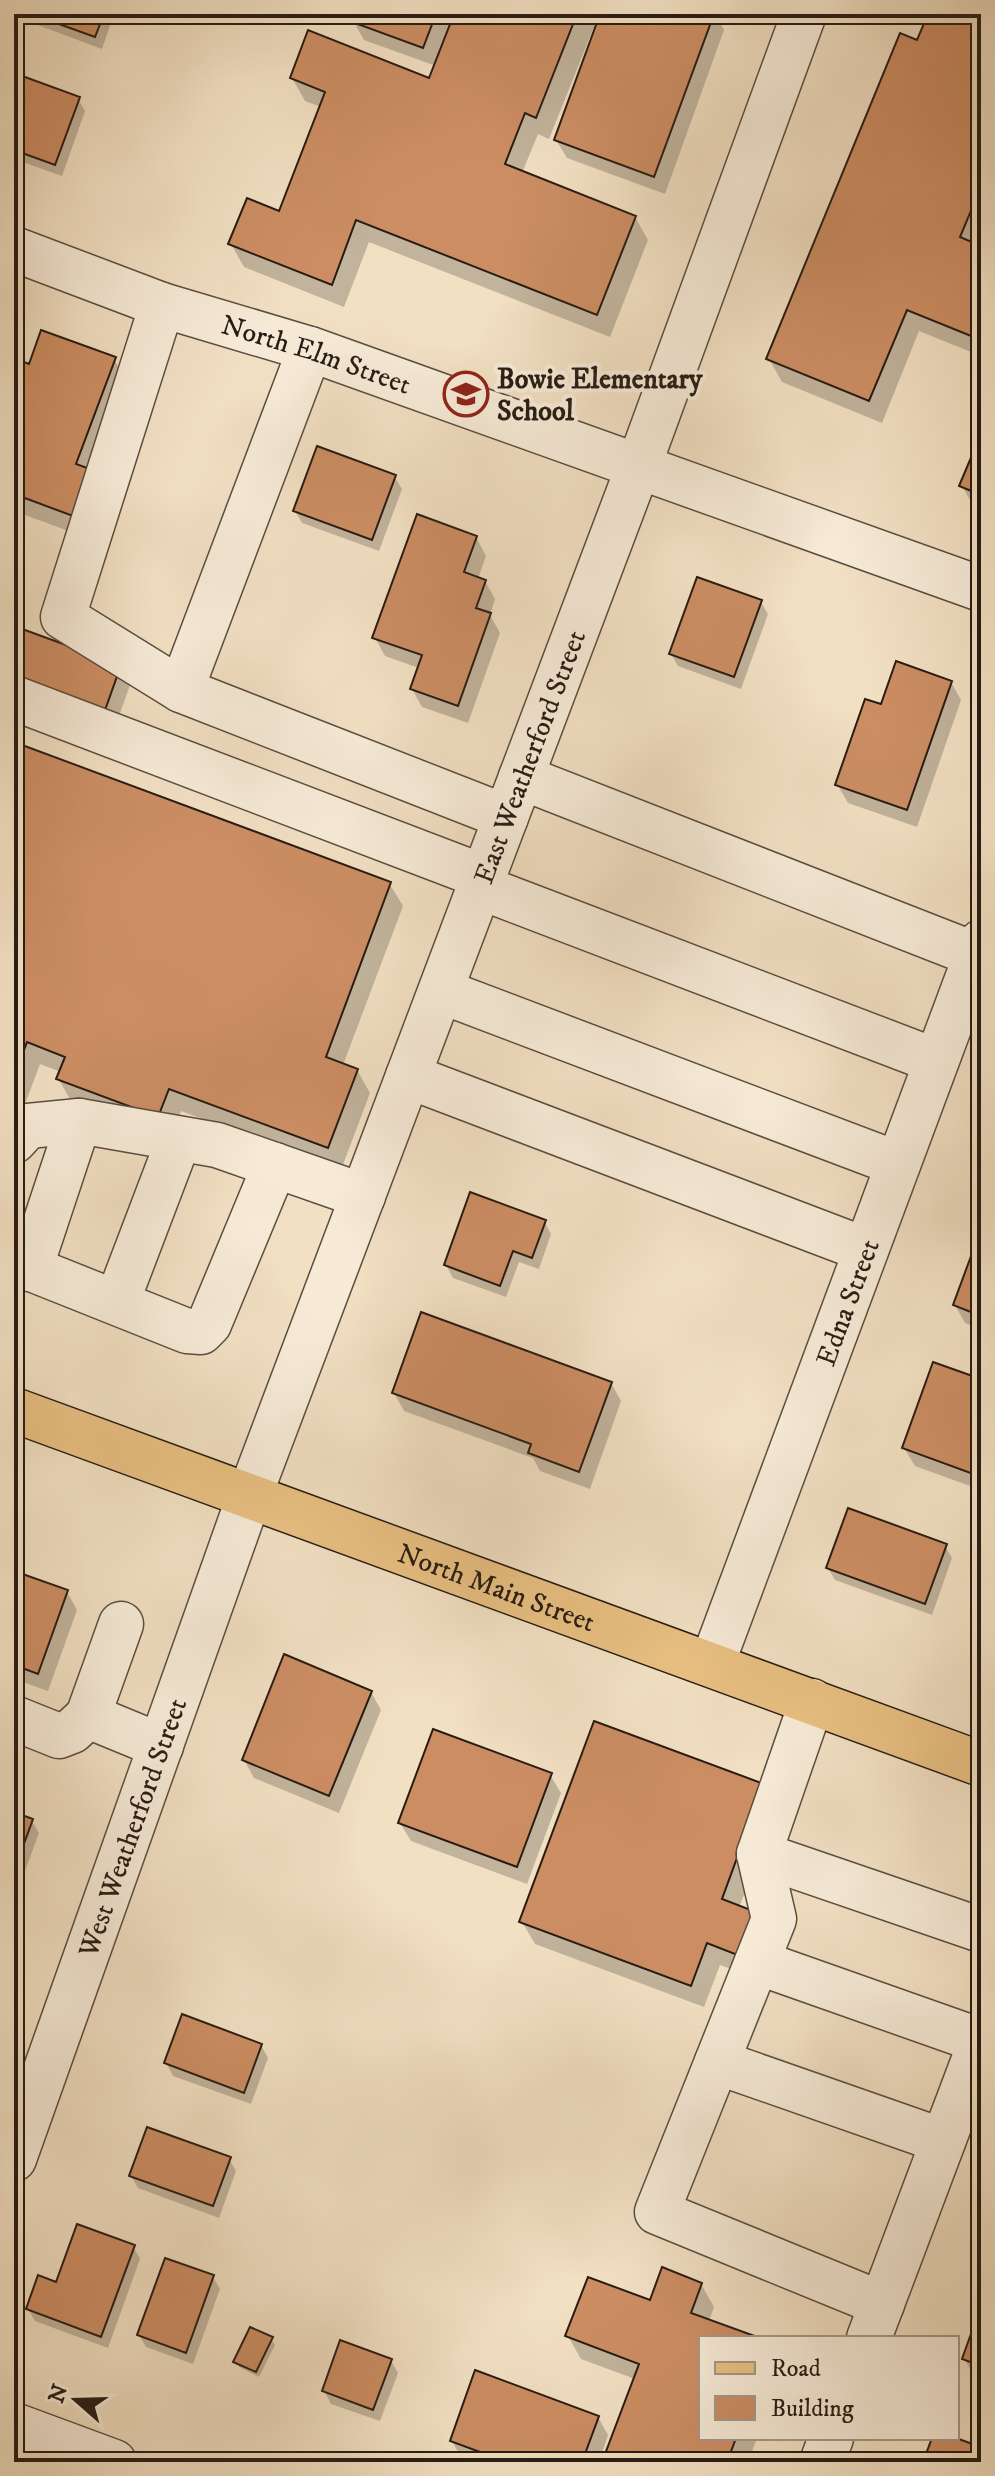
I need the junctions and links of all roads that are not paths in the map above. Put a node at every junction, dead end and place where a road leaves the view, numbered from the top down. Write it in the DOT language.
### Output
graph roads {
  1 [pos="804,14"];
  2 [pos="14,249"];
  3 [pos="162,305"];
  4 [pos="310,349"];
  5 [pos="639,465"];
  6 [pos="981,589"];
  7 [pos="181,690"];
  8 [pos="14,698"];
  9 [pos="514,797"];
  10 [pos="482,882"];
  11 [pos="979,949"];
  12 [pos="441,991"];
  13 [pos="936,1061"];
  14 [pos="408,1076"];
  15 [pos="79,1121"];
  16 [pos="179,1139"];
  17 [pos="14,1141"];
  18 [pos="898,1164"];
  19 [pos="275,1165"];
  20 [pos="363,1196"];
  21 [pos="866,1250"];
  22 [pos="22,1266"];
  23 [pos="117,1302"];
  24 [pos="14,1410"];
  25 [pos="249,1497"];
  26 [pos="121,1624"];
  27 [pos="712,1664"];
  28 [pos="812,1701"];
  29 [pos="88,1716"];
  30 [pos="14,1718"];
  31 [pos="161,1746"];
  32 [pos="981,1764"];
  33 [pos="759,1854"];
  34 [pos="981,1930"];
  35 [pos="757,1962"];
  36 [pos="981,2041"];
  37 [pos="717,2062"];
  38 [pos="970,2101"];
  39 [pos="943,2141"];
  40 [pos="14,2159"];
  41 [pos="875,2321"];
  42 [pos="14,2425"];
  43 [pos="830,2440"];
  44 [pos="114,2462"];
  45 [pos="822,2462"];
  1 -- 5 [label="street, East Weatherford Street"];
  2 -- 3 [label="street, North Elm Street"];
  3 -- 4 [label="street, North Elm Street"];
  3 -- 7 [label="street"];
  4 -- 5 [label="street, North Elm Street"];
  4 -- 7 [label="street"];
  5 -- 6 [label="street, North Elm Street"];
  5 -- 9 [label="street, East Weatherford Street"];
  7 -- 9 [label="street"];
  8 -- 10 [label="street"];
  9 -- 10 [label="street, East Weatherford Street"];
  9 -- 11 [label="street"];
  10 -- 12 [label="street, East Weatherford Street"];
  10 -- 13 [label="street"];
  11 -- 13 [label="street, Edna Street"];
  12 -- 14 [label="street, East Weatherford Street"];
  12 -- 18 [label="street"];
  13 -- 18 [label="street, Edna Street"];
  14 -- 20 [label="street, East Weatherford Street"];
  14 -- 21 [label="street"];
  15 -- 16 [label="street"];
  15 -- 17 [label="street"];
  15 -- 22 [label="street"];
  16 -- 19 [label="street"];
  16 -- 23 [label="street"];
  18 -- 21 [label="street, Edna Street"];
  19 -- 20 [label="street"];
  19 -- 23 [label="street"];
  20 -- 25 [label="street, East Weatherford Street"];
  21 -- 27 [label="street, Edna Street"];
  22 -- 23 [label="street"];
  24 -- 25 [label="main road, North Main Street"];
  25 -- 27 [label="main road, North Main Street"];
  25 -- 31 [label="street, West Weatherford Street"];
  26 -- 29 [label="street"];
  27 -- 28 [label="main road, North Main Street"];
  28 -- 32 [label="main road, North Main Street"];
  28 -- 33 [label="street"];
  29 -- 30 [label="street"];
  29 -- 31 [label="street"];
  31 -- 40 [label="street, West Weatherford Street"];
  33 -- 34 [label="street"];
  33 -- 35 [label="street"];
  35 -- 36 [label="street"];
  35 -- 37 [label="street"];
  36 -- 38 [label="street"];
  37 -- 39 [label="street"];
  37 -- 41 [label="street"];
  38 -- 39 [label="street"];
  39 -- 41 [label="street"];
  42 -- 44 [label="street"];
  43 -- 45 [label="street"];
}
